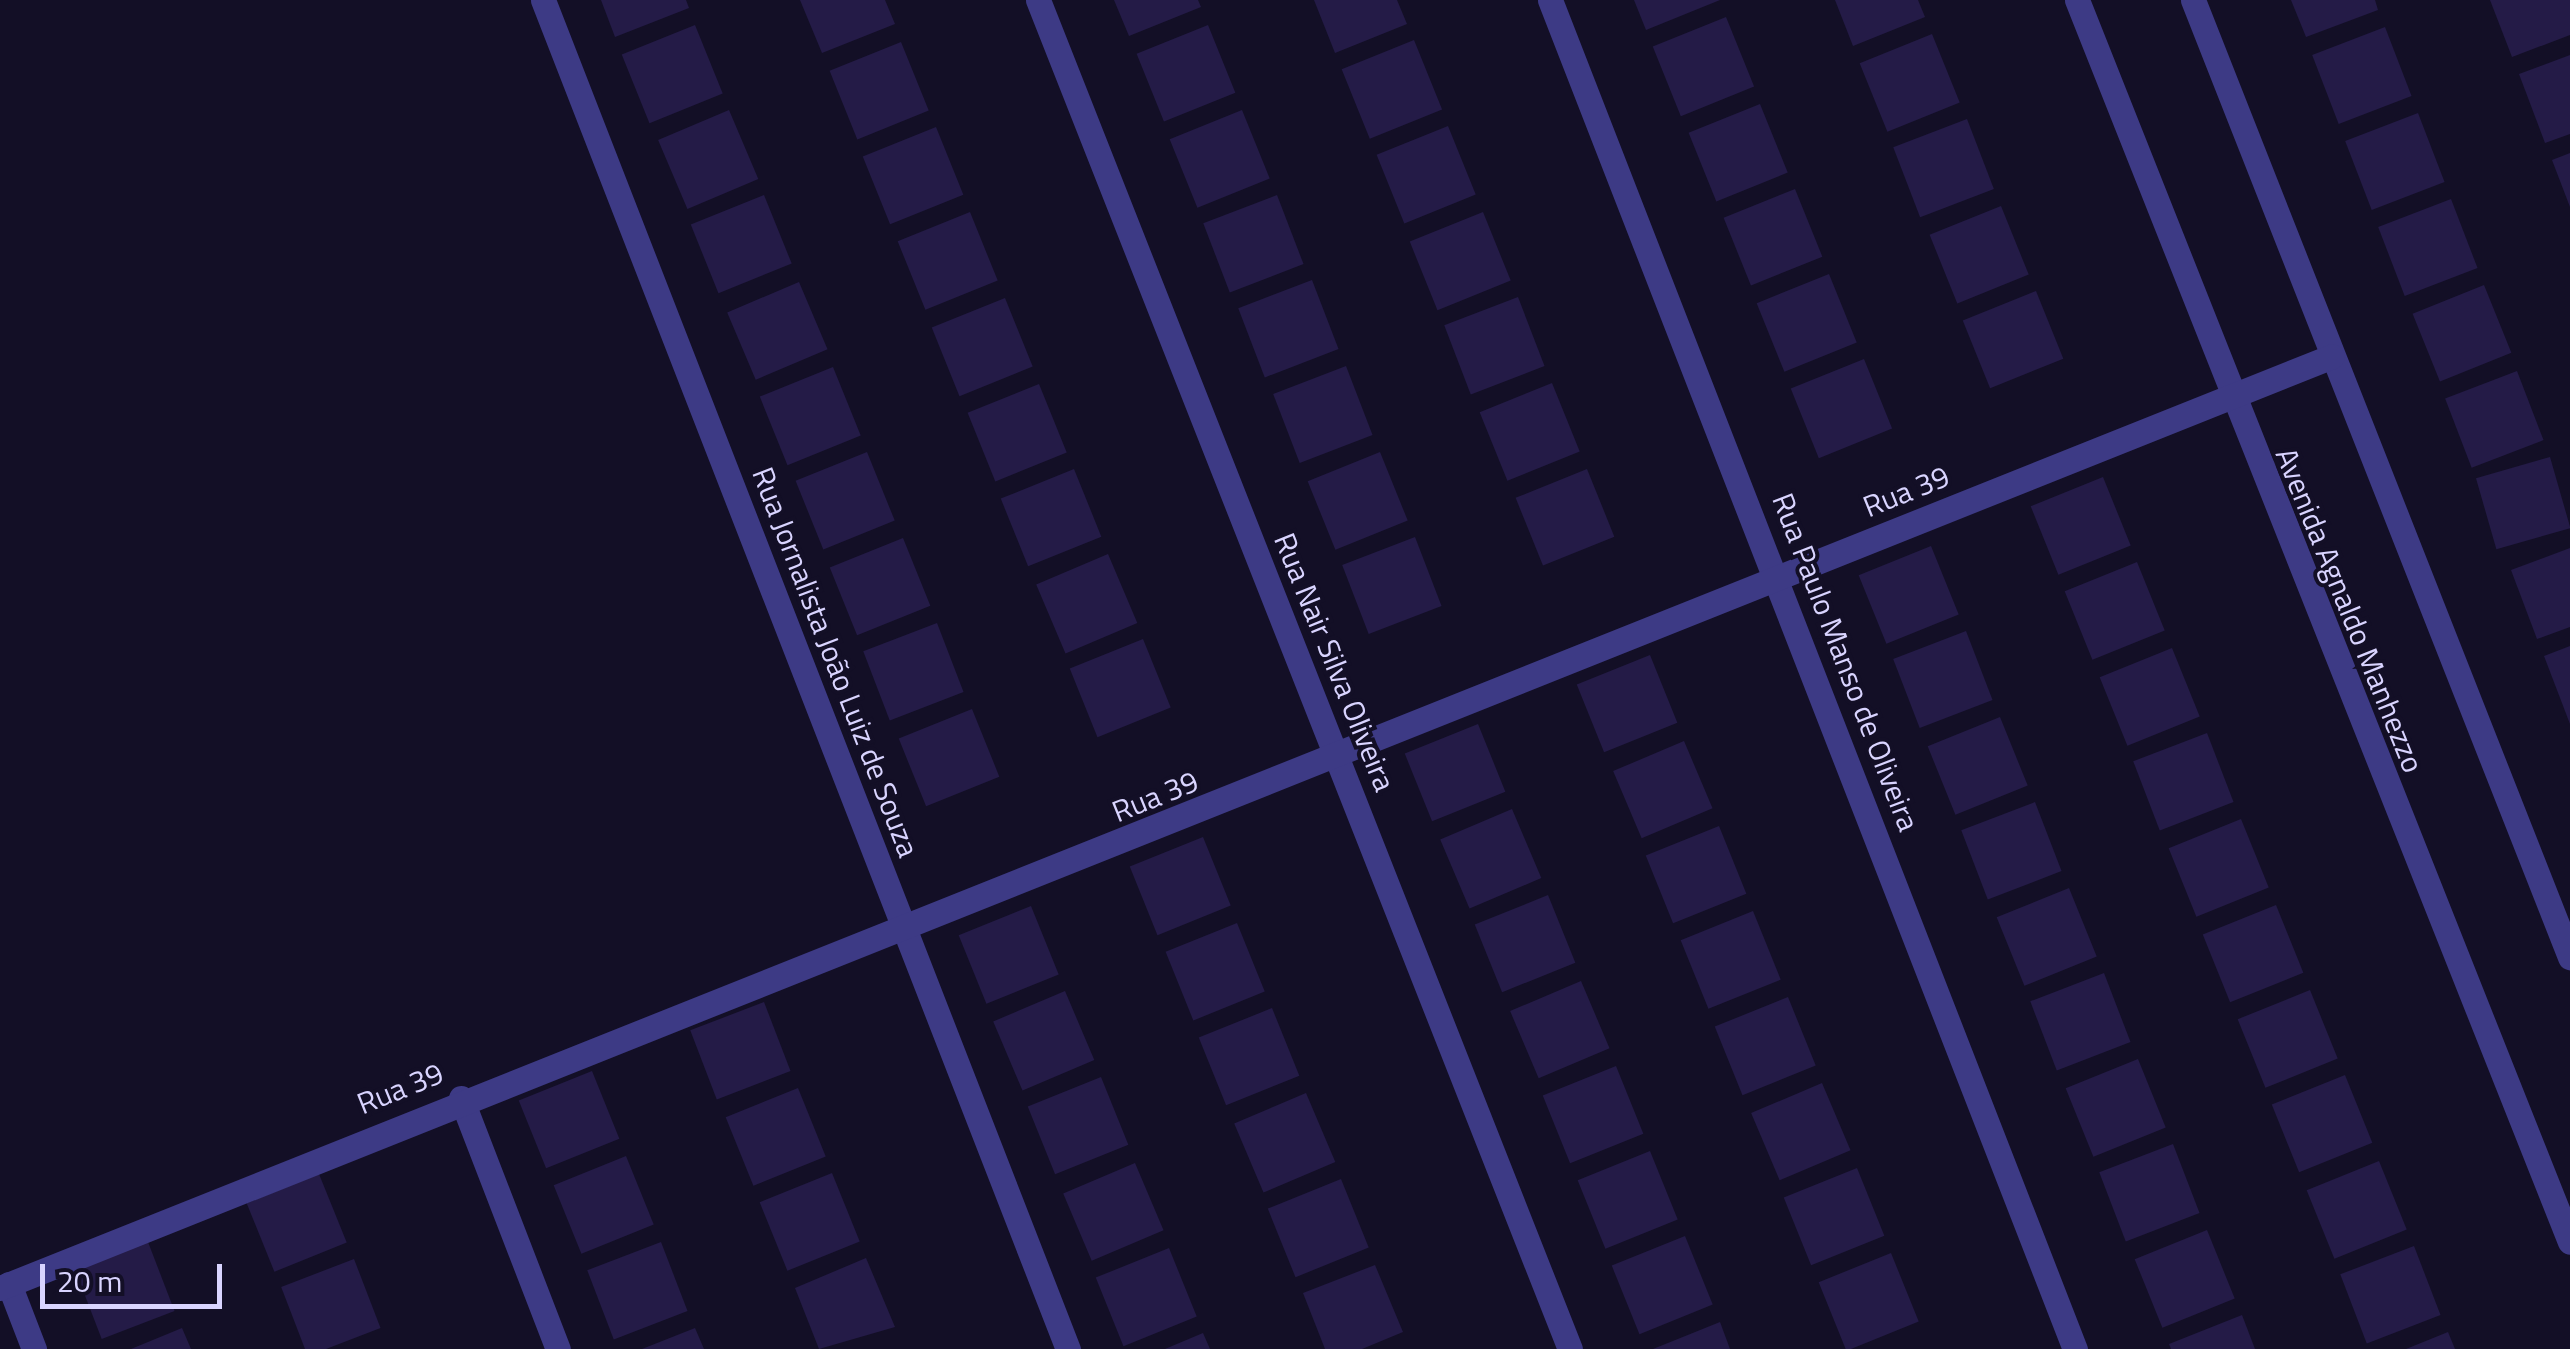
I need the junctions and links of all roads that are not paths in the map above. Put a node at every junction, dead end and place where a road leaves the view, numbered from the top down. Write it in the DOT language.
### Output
graph roads {
  1 [pos="543,0"];
  2 [pos="1038,0"];
  3 [pos="1550,0"];
  4 [pos="2077,0"];
  5 [pos="2192,0"];
  6 [pos="2332,356"];
  7 [pos="2228,396"];
  8 [pos="1780,578"];
  9 [pos="1338,758"];
  10 [pos="906,931"];
  11 [pos="2570,957"];
  12 [pos="461,1098"];
  13 [pos="2570,1242"];
  14 [pos="5,1286"];
  15 [pos="34,1349"];
  16 [pos="558,1349"];
  17 [pos="1068,1349"];
  18 [pos="1570,1349"];
  19 [pos="2075,1349"];
  1 -- 10 [label="street, Rua Jornalista João Luiz de Souza"];
  2 -- 9 [label="street, Rua Nair Silva Oliveira"];
  3 -- 8 [label="street, Rua Paulo Manso de Oliveira"];
  4 -- 7 [label="street, Avenida Agnaldo Manhezzo"];
  5 -- 6 [label="street"];
  6 -- 7 [label="street, Rua 39"];
  6 -- 11 [label="street"];
  7 -- 8 [label="street, Rua 39"];
  7 -- 13 [label="street, Avenida Agnaldo Manhezzo"];
  8 -- 9 [label="street, Rua 39"];
  8 -- 19 [label="street, Rua Paulo Manso de Oliveira"];
  9 -- 10 [label="street, Rua 39"];
  9 -- 18 [label="street, Rua Nair Silva Oliveira"];
  10 -- 12 [label="street, Rua 39"];
  10 -- 17 [label="street, Rua Jornalista João Luiz de Souza"];
  12 -- 14 [label="street, Rua 39"];
  12 -- 16 [label="street"];
  14 -- 15 [label="street"];
}
